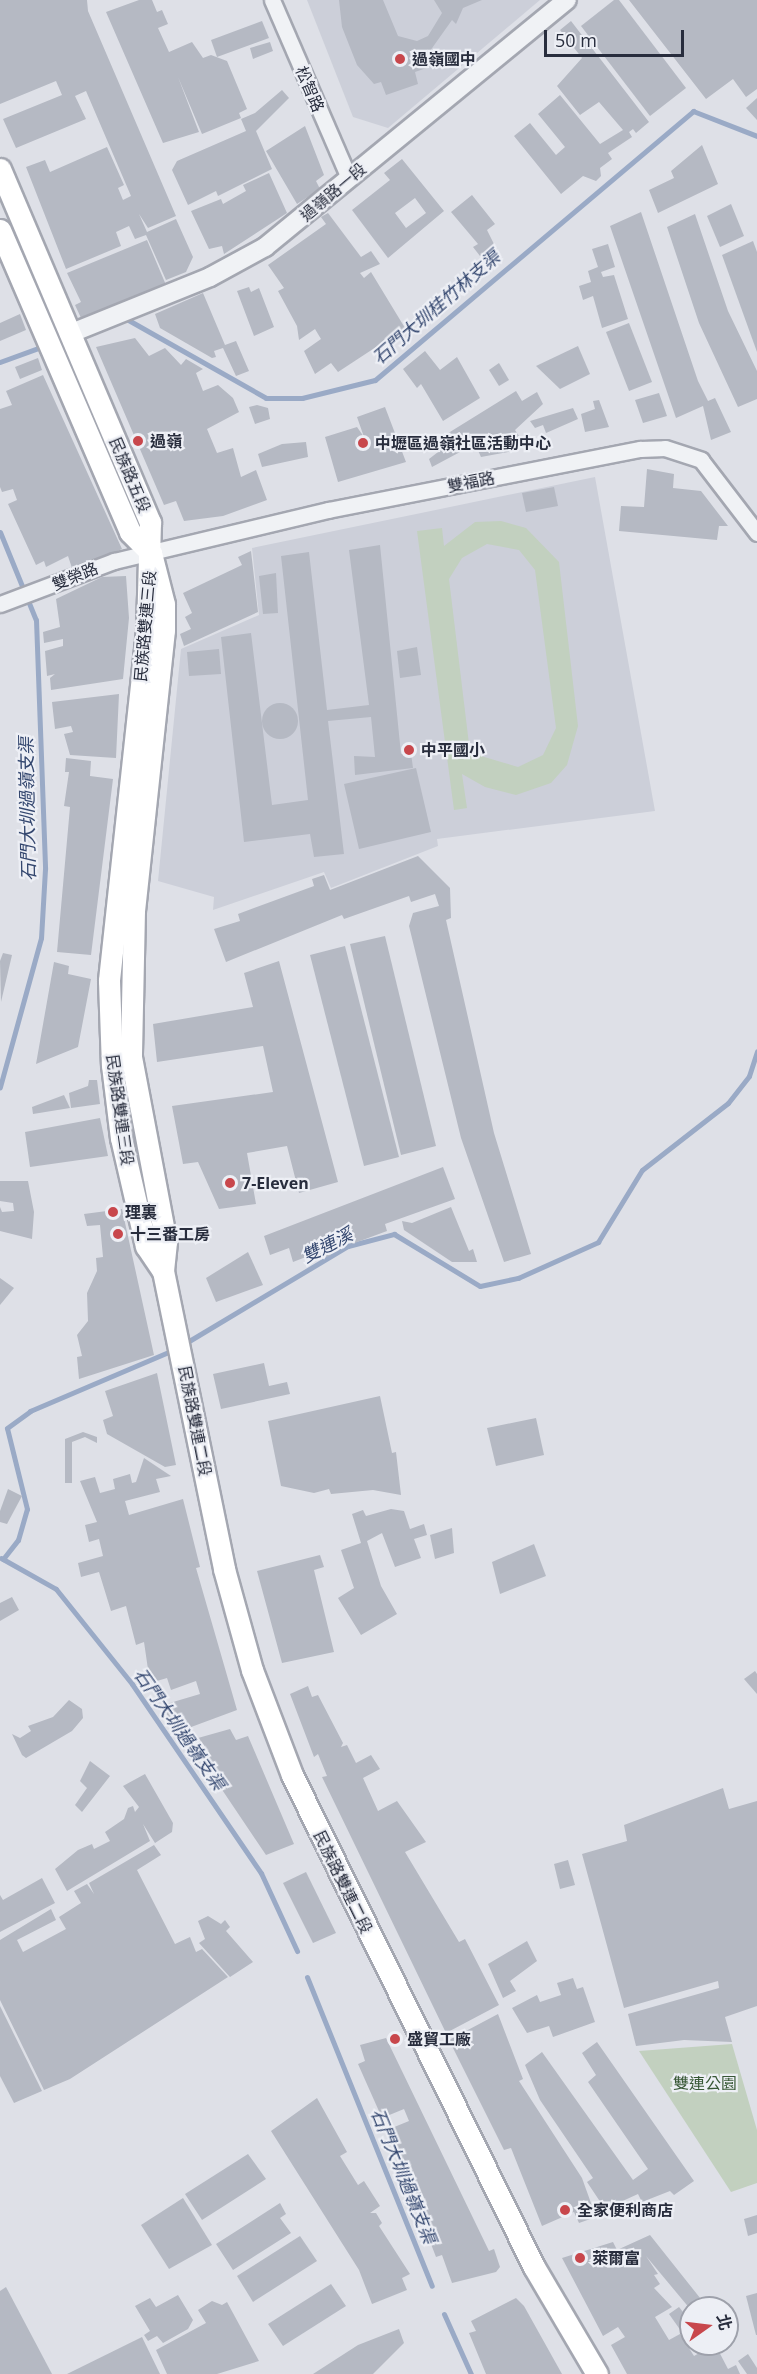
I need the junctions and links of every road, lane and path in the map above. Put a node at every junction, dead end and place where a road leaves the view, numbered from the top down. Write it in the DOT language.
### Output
graph roads {
  1 [pos="272,0"];
  2 [pos="567,0"];
  3 [pos="0,169"];
  4 [pos="349,178"];
  5 [pos="0,230"];
  6 [pos="69,334"];
  7 [pos="757,533"];
  8 [pos="151,553"];
  9 [pos="0,604"];
  10 [pos="179,1344"];
  11 [pos="597,2374"];
  1 -- 4 [label="street, 松智路"];
  2 -- 4 [label="street, 過嶺路一段"];
  3 -- 6 [label="main road, 民族路五段"];
  4 -- 6 [label="street, 過嶺路一段"];
  5 -- 8 [label="main road, 民族路五段"];
  6 -- 8 [label="main road, 民族路五段"];
  7 -- 8 [label="street, 雙福路"];
  8 -- 9 [label="street, 雙榮路"];
  8 -- 10 [label="main road, 民族路雙連三段"];
  10 -- 11 [label="main road, 民族路雙連二段"];
}
